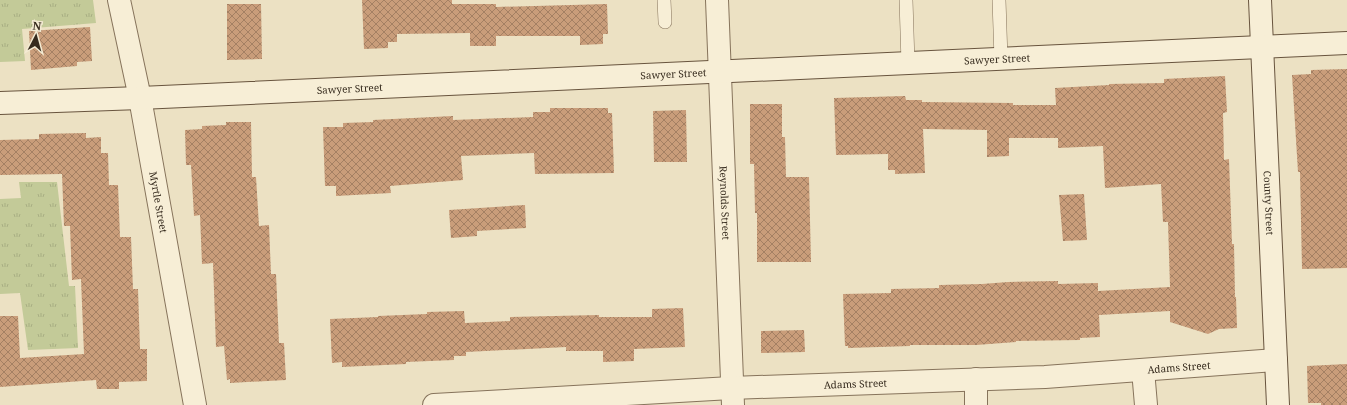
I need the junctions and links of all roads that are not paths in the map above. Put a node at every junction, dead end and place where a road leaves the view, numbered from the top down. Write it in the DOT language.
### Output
graph roads {
  1 [pos="118,0"];
  2 [pos="664,0"];
  3 [pos="717,0"];
  4 [pos="906,0"];
  5 [pos="999,0"];
  6 [pos="1260,0"];
  7 [pos="665,22"];
  8 [pos="1347,43"];
  9 [pos="1262,47"];
  10 [pos="1001,59"];
  11 [pos="908,64"];
  12 [pos="720,72"];
  13 [pos="140,98"];
  14 [pos="0,103"];
  15 [pos="1276,360"];
  16 [pos="1144,370"];
  17 [pos="976,379"];
  18 [pos="732,396"];
  19 [pos="195,405"];
  20 [pos="434,405"];
  21 [pos="976,405"];
  22 [pos="1146,405"];
  23 [pos="1278,405"];
  1 -- 13 [label="street, Myrtle Street"];
  2 -- 7 [label="lane"];
  3 -- 12 [label="street, Reynolds Street"];
  4 -- 11 [label="lane"];
  5 -- 10 [label="lane"];
  6 -- 9 [label="street, County Street"];
  8 -- 9 [label="street, Sawyer Street"];
  9 -- 10 [label="street, Sawyer Street"];
  9 -- 15 [label="street, County Street"];
  10 -- 11 [label="street, Sawyer Street"];
  11 -- 12 [label="street, Sawyer Street"];
  12 -- 13 [label="street, Sawyer Street"];
  12 -- 18 [label="street, Reynolds Street"];
  13 -- 14 [label="street, Sawyer Street"];
  13 -- 19 [label="street, Myrtle Street"];
  15 -- 16 [label="street, Adams Street"];
  15 -- 23 [label="street, County Street"];
  16 -- 17 [label="street, Adams Street"];
  16 -- 22 [label="street"];
  17 -- 18 [label="street, Adams Street"];
  17 -- 21 [label="street"];
  18 -- 20 [label="street, Adams Street"];
}
